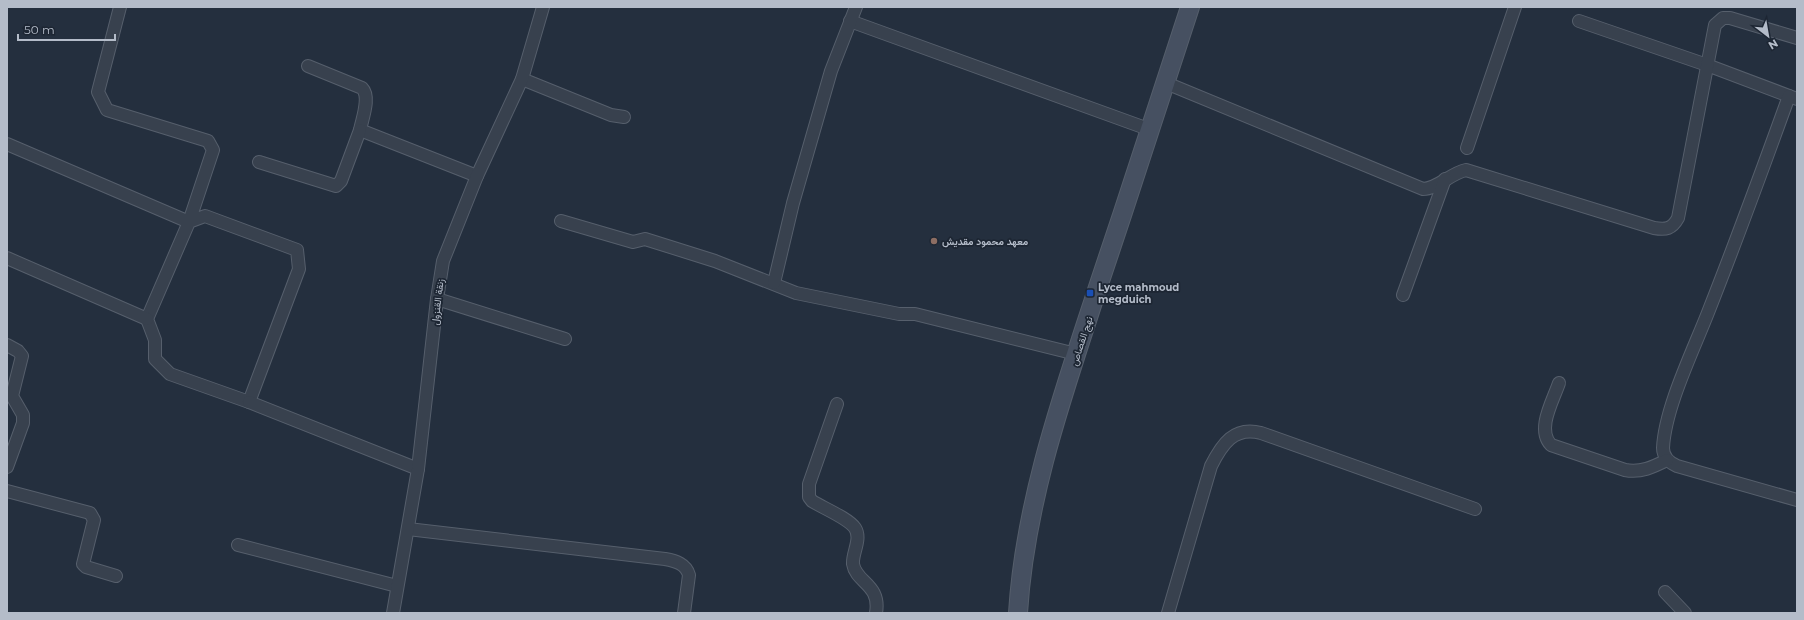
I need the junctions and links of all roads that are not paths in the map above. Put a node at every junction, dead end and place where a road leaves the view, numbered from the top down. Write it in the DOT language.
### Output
graph roads {
  1 [pos="120,7"];
  2 [pos="543,7"];
  3 [pos="856,7"];
  4 [pos="1190,7"];
  5 [pos="1516,7"];
  6 [pos="850,21"];
  7 [pos="1579,22"];
  8 [pos="1797,38"];
  9 [pos="1707,65"];
  10 [pos="308,66"];
  11 [pos="522,79"];
  12 [pos="1166,82"];
  13 [pos="1793,98"];
  14 [pos="624,118"];
  15 [pos="360,130"];
  16 [pos="1151,130"];
  17 [pos="7,144"];
  18 [pos="1467,148"];
  19 [pos="259,162"];
  20 [pos="477,176"];
  21 [pos="1445,179"];
  22 [pos="561,221"];
  23 [pos="189,222"];
  24 [pos="7,258"];
  25 [pos="774,283"];
  26 [pos="1403,295"];
  27 [pos="437,299"];
  28 [pos="147,319"];
  29 [pos="565,339"];
  30 [pos="7,345"];
  31 [pos="1076,354"];
  32 [pos="1559,383"];
  33 [pos="249,402"];
  34 [pos="837,404"];
  35 [pos="1667,460"];
  36 [pos="7,467"];
  37 [pos="418,469"];
  38 [pos="7,491"];
  39 [pos="1797,500"];
  40 [pos="1475,509"];
  41 [pos="408,529"];
  42 [pos="238,545"];
  43 [pos="116,576"];
  44 [pos="397,586"];
  45 [pos="1665,592"];
  46 [pos="393,613"];
  47 [pos="684,613"];
  48 [pos="876,613"];
  49 [pos="1018,613"];
  50 [pos="1168,613"];
  51 [pos="1685,613"];
  1 -- 23 [label="street"];
  2 -- 11 [label="street, زنقة القنزول"];
  3 -- 6 [label="street"];
  4 -- 12 [label="street, نهج القصاص"];
  5 -- 18 [label="street"];
  6 -- 16 [label="street"];
  6 -- 25 [label="street"];
  7 -- 9 [label="street"];
  8 -- 9 [label="street"];
  9 -- 13 [label="street"];
  9 -- 21 [label="street"];
  10 -- 15 [label="street"];
  11 -- 14 [label="street"];
  11 -- 20 [label="street, زنقة القنزول"];
  12 -- 16 [label="street, نهج القصاص"];
  12 -- 21 [label="street"];
  13 -- 35 [label="street"];
  15 -- 19 [label="street"];
  15 -- 20 [label="street"];
  16 -- 31 [label="street, نهج القصاص"];
  17 -- 23 [label="street"];
  20 -- 27 [label="street, زنقة القنزول"];
  21 -- 26 [label="street"];
  22 -- 25 [label="street"];
  23 -- 28 [label="street"];
  23 -- 33 [label="street"];
  24 -- 28 [label="street"];
  25 -- 31 [label="street"];
  27 -- 29 [label="street"];
  27 -- 37 [label="street, زنقة القنزول"];
  28 -- 33 [label="street"];
  30 -- 36 [label="street"];
  31 -- 49 [label="street, نهج القصاص"];
  32 -- 35 [label="street"];
  33 -- 37 [label="street"];
  34 -- 48 [label="street"];
  35 -- 39 [label="street"];
  37 -- 41 [label="street, زنقة القنزول"];
  38 -- 43 [label="street"];
  40 -- 50 [label="street"];
  41 -- 44 [label="street, زنقة القنزول"];
  41 -- 47 [label="street"];
  42 -- 44 [label="street"];
  44 -- 46 [label="street, زنقة القنزول"];
  45 -- 51 [label="street"];
}
